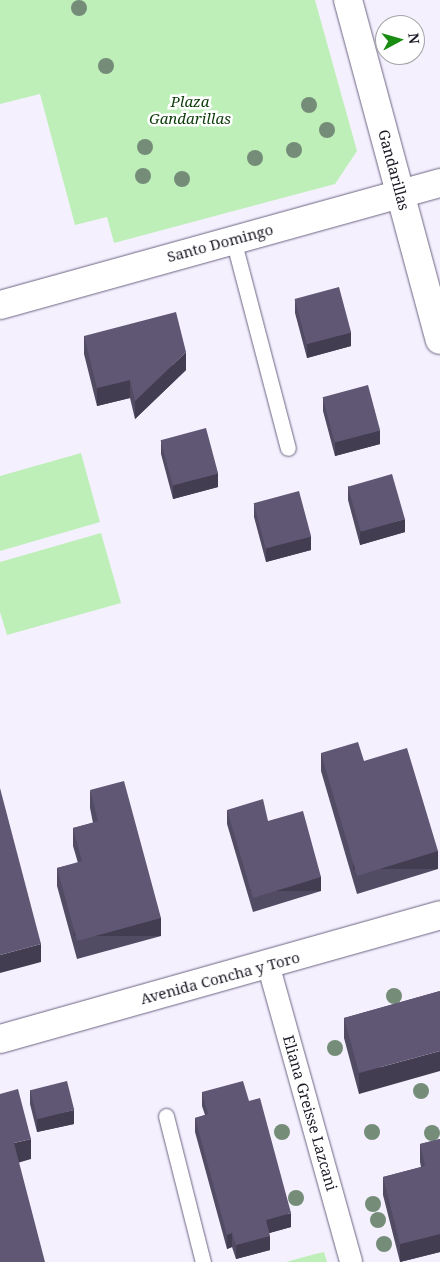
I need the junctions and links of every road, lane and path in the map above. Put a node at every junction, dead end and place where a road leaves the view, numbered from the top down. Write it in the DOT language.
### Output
graph roads {
  1 [pos="348,0"];
  2 [pos="440,183"];
  3 [pos="400,194"];
  4 [pos="233,239"];
  5 [pos="0,305"];
  6 [pos="440,340"];
  7 [pos="288,448"];
  8 [pos="440,915"];
  9 [pos="268,964"];
  10 [pos="0,1039"];
  11 [pos="166,1116"];
  12 [pos="203,1262"];
  13 [pos="351,1262"];
  1 -- 3 [label="street, Gandarillas"];
  2 -- 3 [label="street, Santo Domingo"];
  3 -- 4 [label="street, Santo Domingo"];
  3 -- 6 [label="street, Gandarillas"];
  4 -- 5 [label="street, Santo Domingo"];
  4 -- 7 [label="lane"];
  8 -- 9 [label="street, Avenida Concha y Toro"];
  9 -- 10 [label="street, Avenida Concha y Toro"];
  9 -- 13 [label="street, Eliana Greisse Lazcani"];
  11 -- 12 [label="lane"];
}
